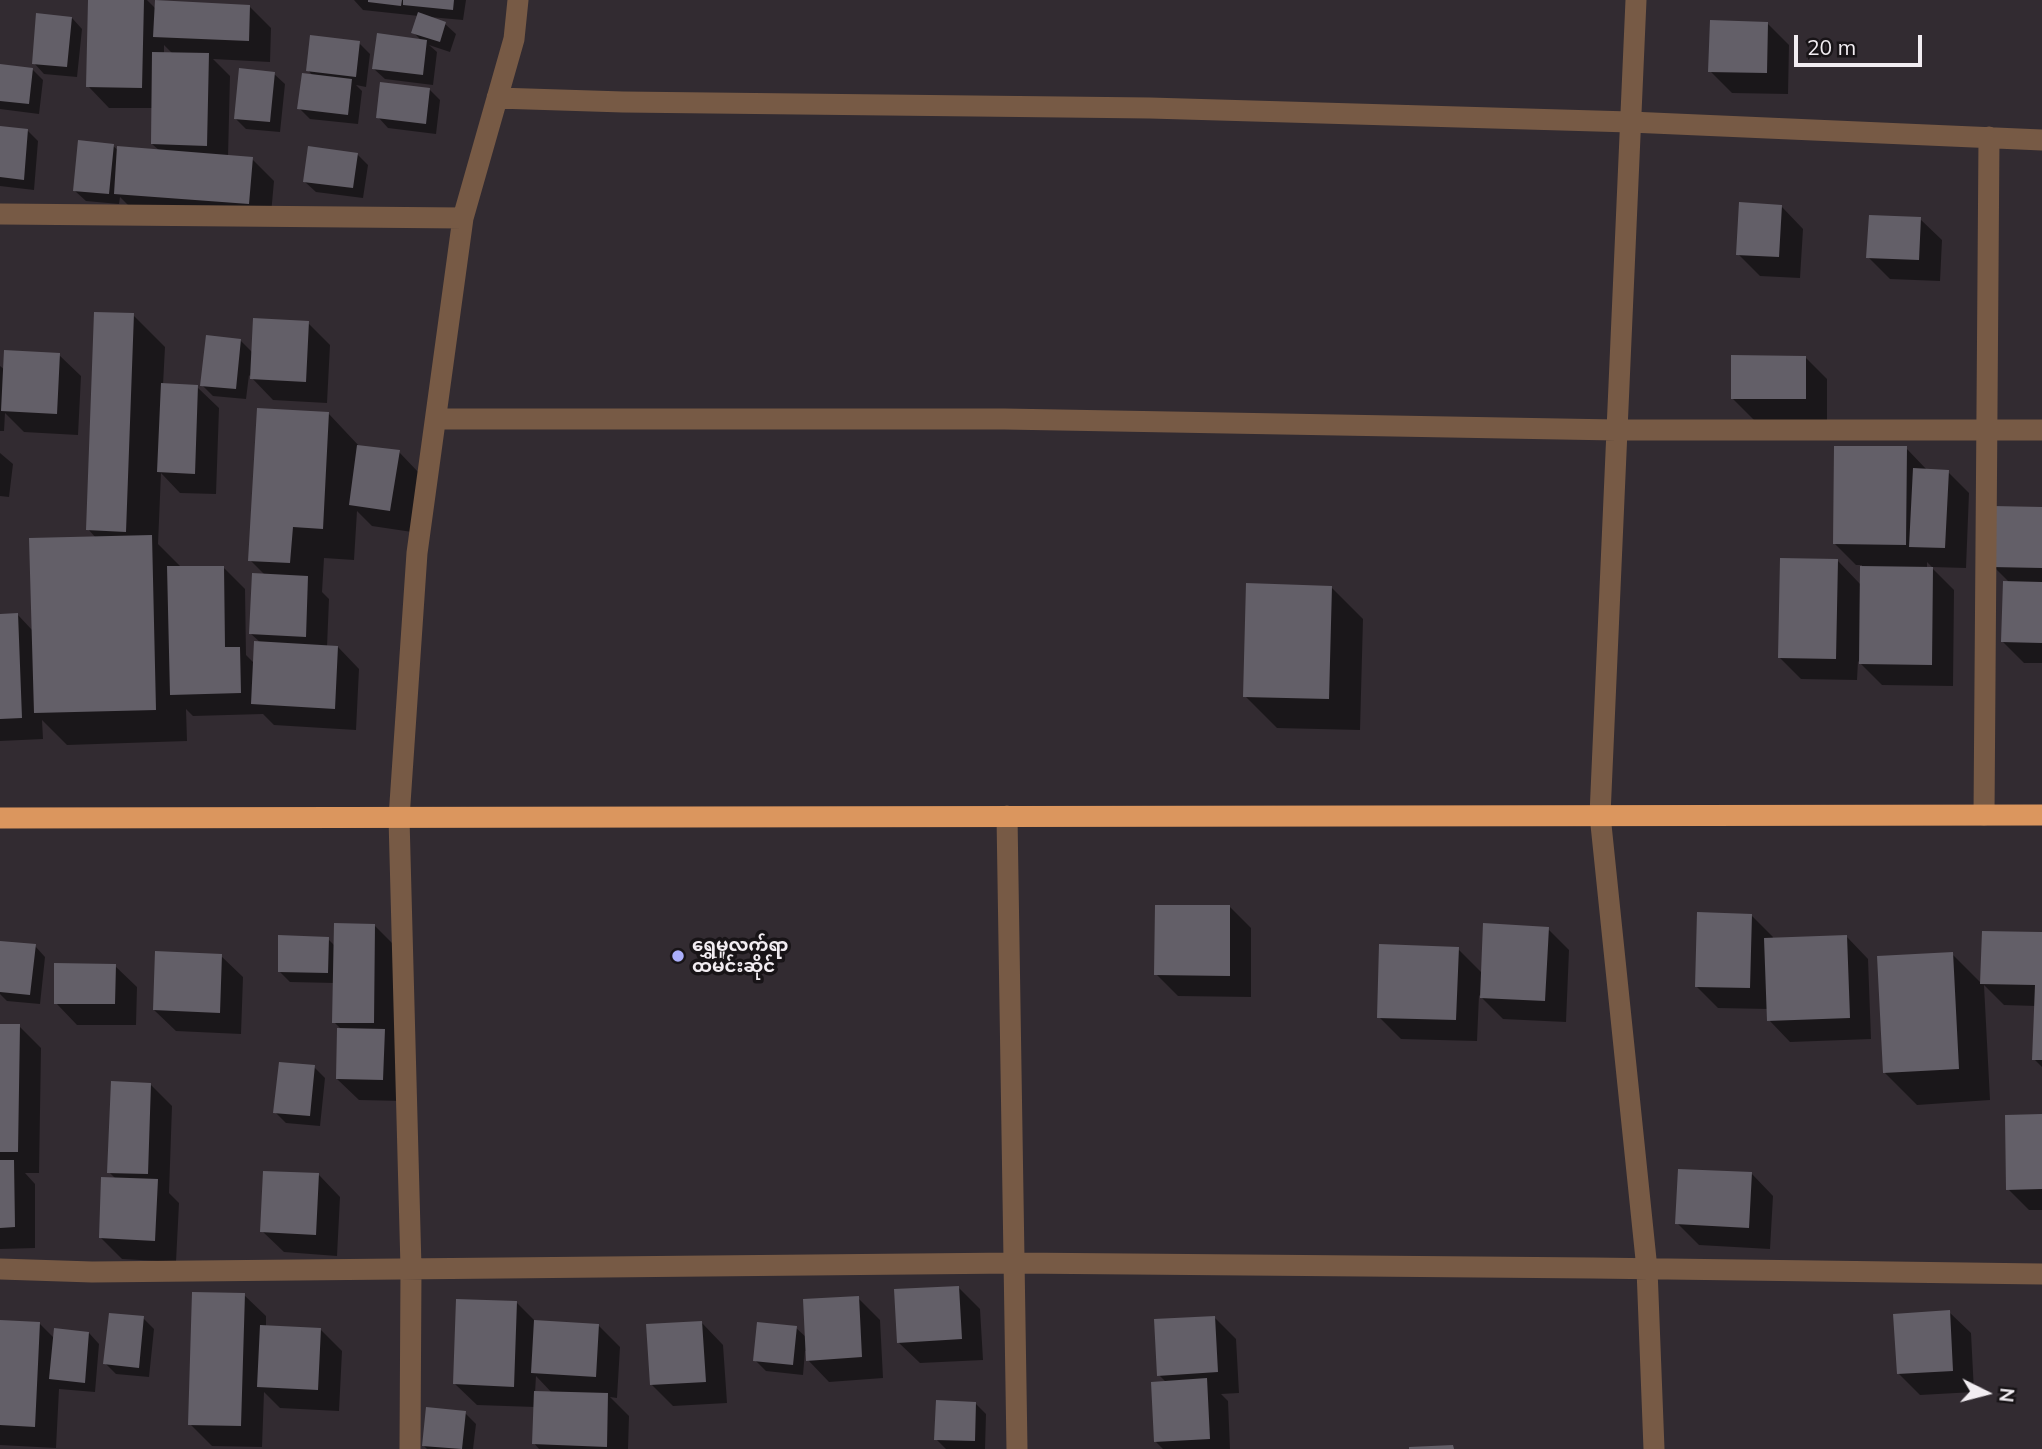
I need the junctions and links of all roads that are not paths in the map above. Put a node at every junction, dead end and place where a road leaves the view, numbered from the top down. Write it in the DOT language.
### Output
graph roads {
  1 [pos="518,0"];
  2 [pos="1636,0"];
  3 [pos="497,98"];
  4 [pos="1630,122"];
  5 [pos="1989,137"];
  6 [pos="2042,140"];
  7 [pos="0,214"];
  8 [pos="463,218"];
  9 [pos="436,419"];
  10 [pos="1616,430"];
  11 [pos="1986,430"];
  12 [pos="2042,430"];
  13 [pos="1984,815"];
  14 [pos="2042,815"];
  15 [pos="1007,816"];
  16 [pos="1600,816"];
  17 [pos="0,818"];
  18 [pos="399,818"];
  19 [pos="1014,1263"];
  20 [pos="411,1268"];
  21 [pos="0,1269"];
  22 [pos="1647,1269"];
  23 [pos="2042,1274"];
  24 [pos="410,1449"];
  25 [pos="1017,1449"];
  26 [pos="1654,1449"];
  1 -- 3 [label="street"];
  2 -- 4 [label="street"];
  3 -- 4 [label="street"];
  3 -- 8 [label="street"];
  4 -- 5 [label="street"];
  4 -- 10 [label="street"];
  5 -- 6 [label="street"];
  5 -- 11 [label="street"];
  7 -- 8 [label="street"];
  8 -- 9 [label="street"];
  9 -- 10 [label="street"];
  9 -- 18 [label="street"];
  10 -- 11 [label="street"];
  10 -- 16 [label="street"];
  11 -- 12 [label="street"];
  11 -- 13 [label="street"];
  13 -- 14 [label="highway"];
  13 -- 16 [label="highway"];
  15 -- 16 [label="highway"];
  15 -- 18 [label="highway"];
  15 -- 19 [label="street"];
  16 -- 22 [label="street"];
  17 -- 18 [label="highway"];
  18 -- 20 [label="street"];
  19 -- 20 [label="street"];
  19 -- 22 [label="street"];
  19 -- 25 [label="street"];
  20 -- 21 [label="street"];
  20 -- 24 [label="street"];
  22 -- 23 [label="street"];
  22 -- 26 [label="street"];
}
